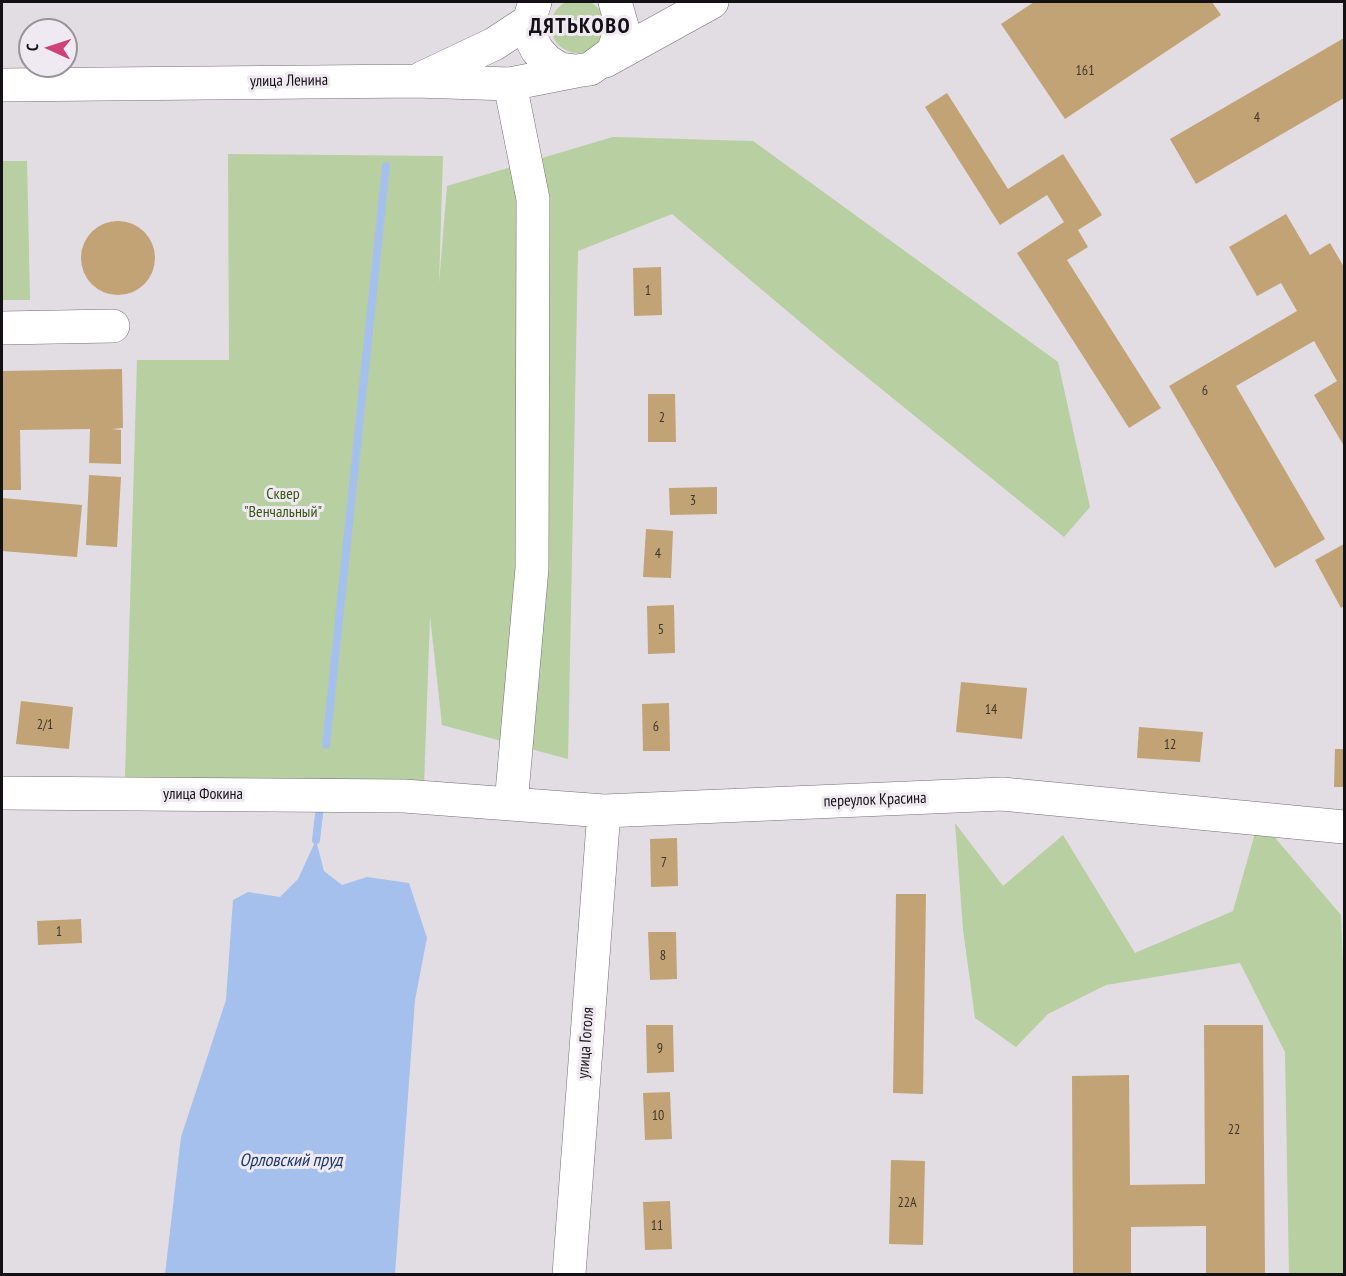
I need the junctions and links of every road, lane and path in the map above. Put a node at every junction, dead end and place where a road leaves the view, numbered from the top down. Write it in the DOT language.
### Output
graph roads {
  1 [pos="615,2"];
  2 [pos="712,2"];
  3 [pos="531,8"];
  4 [pos="589,66"];
  5 [pos="415,81"];
  6 [pos="510,84"];
  7 [pos="2,85"];
  8 [pos="113,326"];
  9 [pos="2,328"];
  10 [pos="2,793"];
  11 [pos="405,796"];
  12 [pos="511,804"];
  13 [pos="604,811"];
  14 [pos="1344,827"];
  15 [pos="568,1275"];
  1 -- 4 [label="street"];
  2 -- 4 [label="street, улица Ленина"];
  3 -- 4 [label="street"];
  3 -- 5 [label="street"];
  4 -- 6 [label="street, улица Ленина"];
  5 -- 6 [label="street, улица Ленина"];
  5 -- 7 [label="street, улица Ленина"];
  6 -- 12 [label="street"];
  8 -- 9 [label="street"];
  10 -- 11 [label="street, улица Фокина"];
  11 -- 12 [label="street, переулок Красина"];
  12 -- 13 [label="street, переулок Красина"];
  13 -- 14 [label="street, переулок Красина"];
  13 -- 15 [label="street, улица Гоголя"];
}
